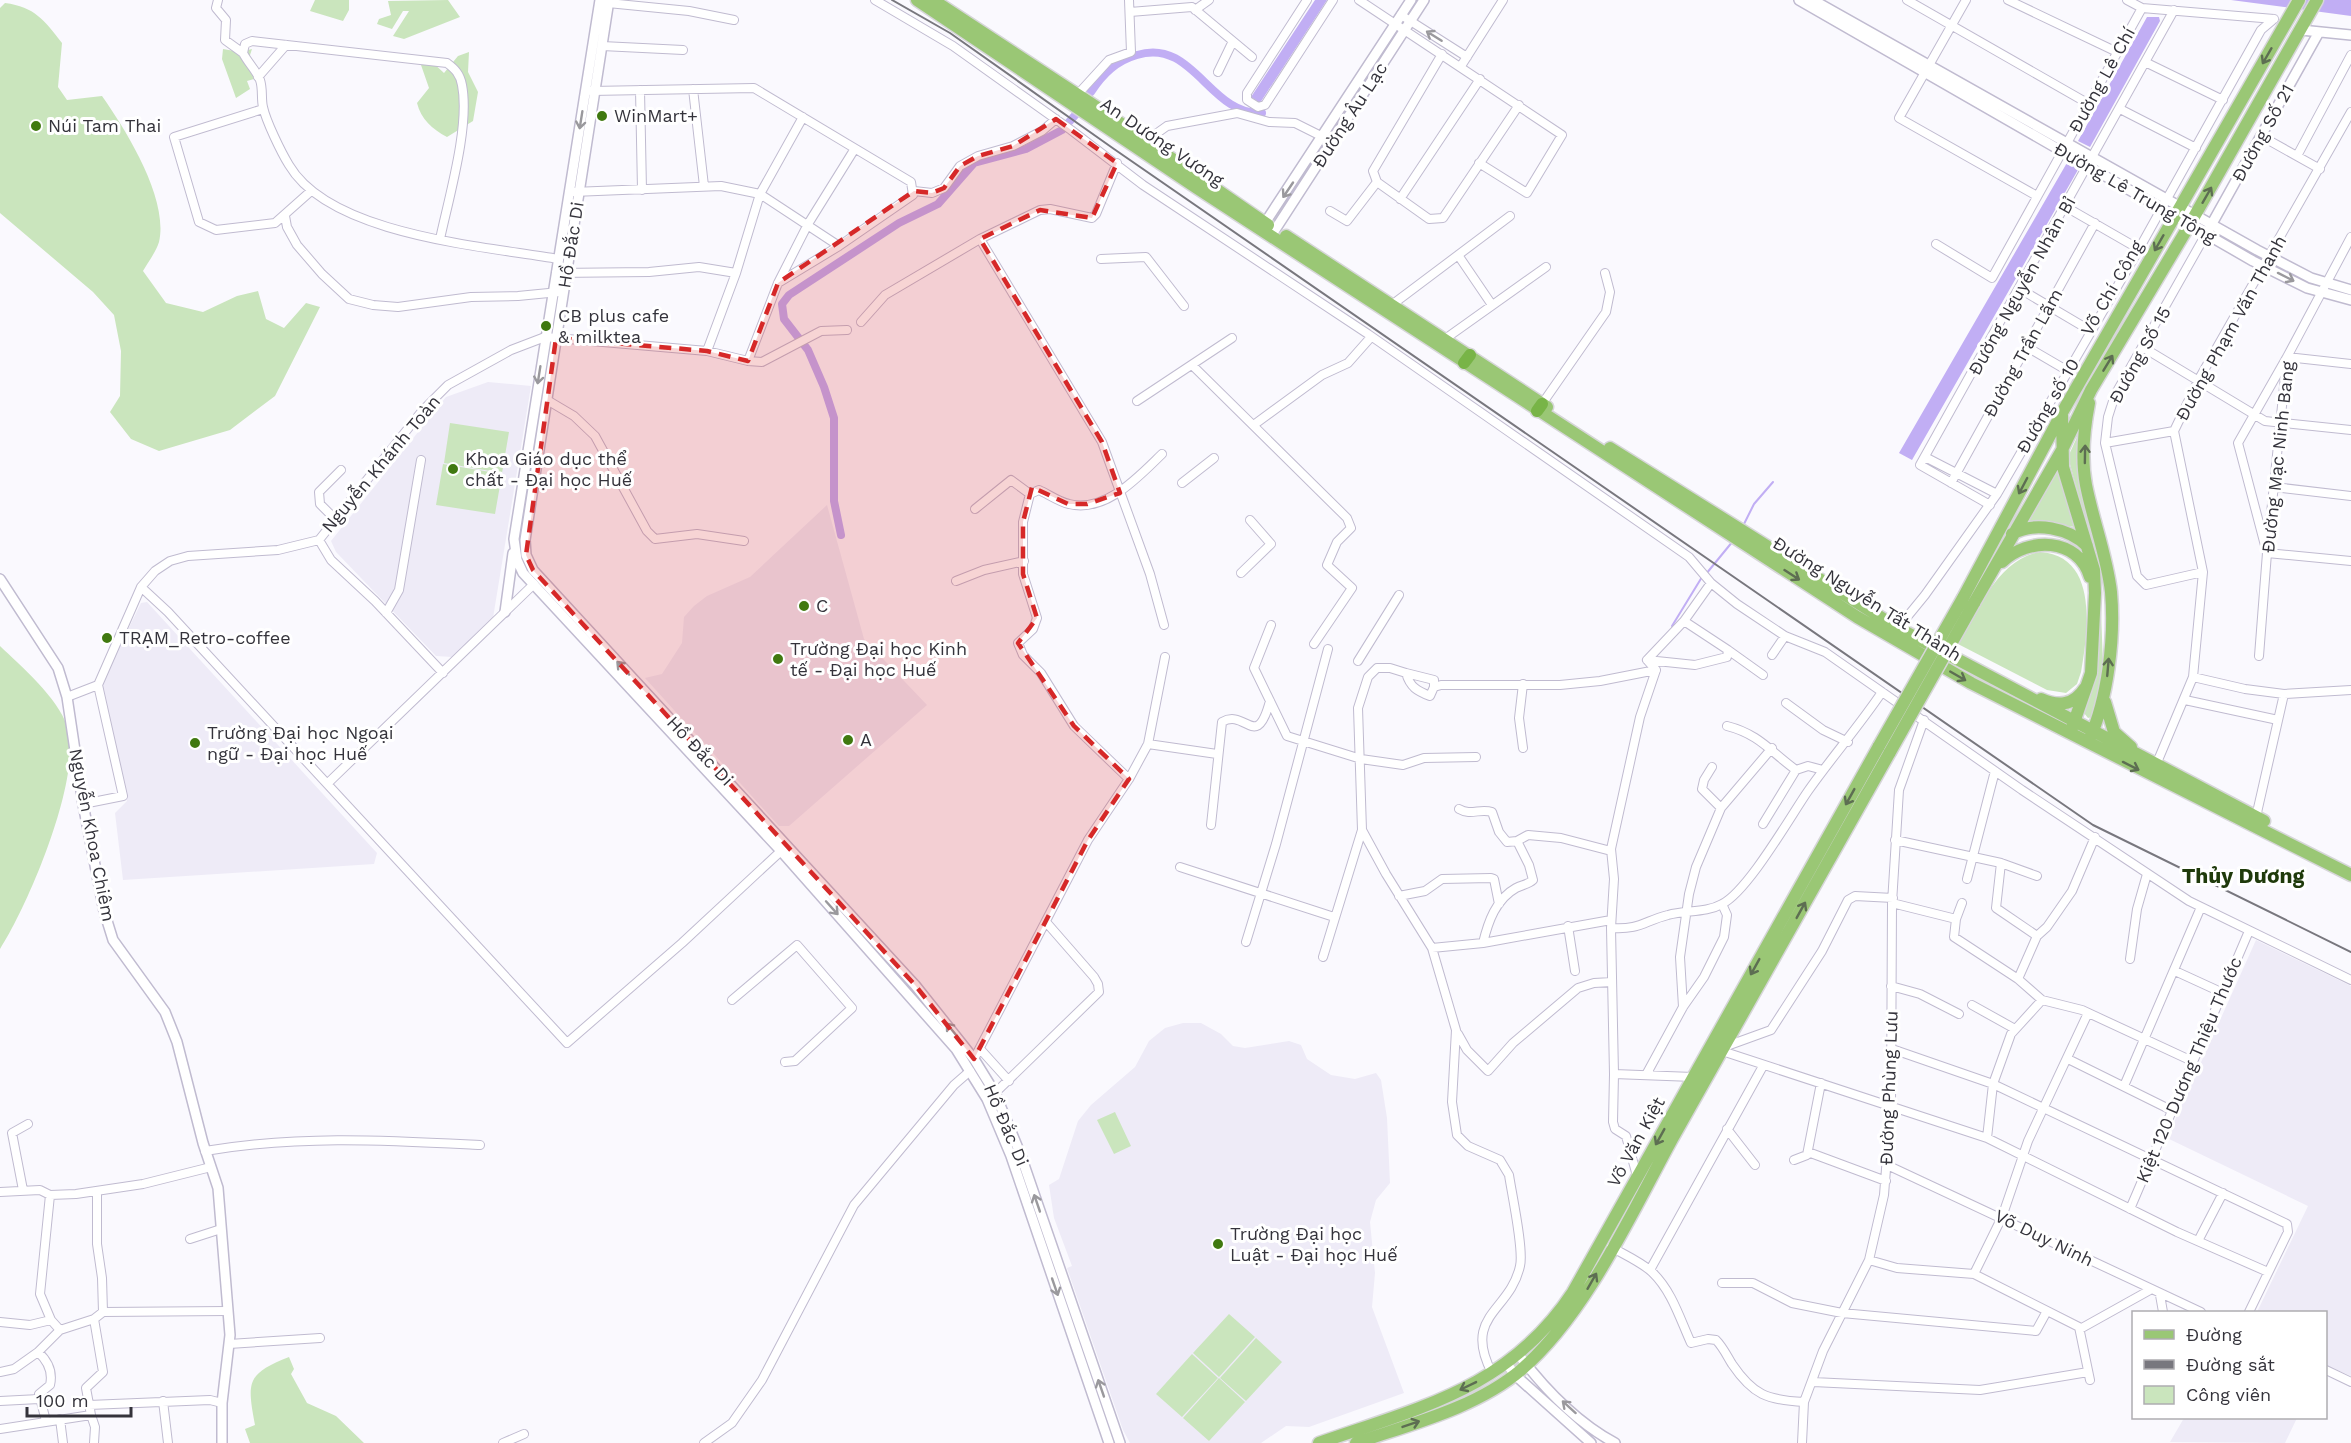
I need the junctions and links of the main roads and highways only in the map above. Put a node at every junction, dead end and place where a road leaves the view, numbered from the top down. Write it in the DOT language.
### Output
graph roads {
  1 [pos="2317,0"];
  2 [pos="925,1"];
  3 [pos="2298,2"];
  4 [pos="1038,74"];
  5 [pos="1268,230"];
  6 [pos="1390,308"];
  7 [pos="1467,359"];
  8 [pos="2091,390"];
  9 [pos="2062,411"];
  10 [pos="2062,450"];
  11 [pos="2017,531"];
  12 [pos="1746,539"];
  13 [pos="2086,544"];
  14 [pos="1982,576"];
  15 [pos="2095,592"];
  16 [pos="2111,592"];
  17 [pos="1977,671"];
  18 [pos="2090,679"];
  19 [pos="2104,694"];
  20 [pos="2072,729"];
  21 [pos="2090,738"];
  22 [pos="1885,749"];
  23 [pos="2160,768"];
  24 [pos="2254,821"];
  25 [pos="2351,869"];
  26 [pos="1699,1080"];
  27 [pos="1620,1220"];
  28 [pos="1523,1360"];
  29 [pos="1511,1369"];
  30 [pos="1319,1443"];
  31 [pos="1356,1443"];
  8 -- 1 [label="main road, Võ Chí Công, one-way"];
  2 -- 4 [label="main road, An Dương Vương"];
  3 -- 9 [label="main road, Võ Chí Công, one-way"];
  4 -- 5 [label="main road, An Dương Vương"];
  4 -- 5 [label="main road, An Dương Vương"];
  5 -- 6 [label="main road, An Dương Vương"];
  6 -- 7 [label="main road, Đường Nguyễn Tất Thành"];
  6 -- 7 [label="main road, Đường Nguyễn Tất Thành"];
  7 -- 12 [label="main road, Đường Nguyễn Tất Thành"];
  8 -- 10 [label="main road, Võ Chí Công"];
  16 -- 8 [label="main road, one-way"];
  9 -- 10 [label="main road"];
  9 -- 14 [label="main road, Võ Chí Công, one-way"];
  10 -- 11 [label="main road, Võ Chí Công"];
  10 -- 13 [label="main road"];
  11 -- 13 [label="main road"];
  11 -- 14 [label="main road, Võ Chí Công"];
  12 -- 17 [label="main road, Đường Nguyễn Tất Thành"];
  12 -- 20 [label="main road, Đường Nguyễn Tất Thành, one-way"];
  13 -- 15 [label="main road"];
  13 -- 16 [label="main road"];
  14 -- 15 [label="main road"];
  14 -- 22 [label="main road, Võ Chí Công, bridge"];
  15 -- 18 [label="main road"];
  19 -- 16 [label="main road, one-way"];
  17 -- 18 [label="main road"];
  17 -- 20 [label="main road, Đường Nguyễn Tất Thành"];
  18 -- 20 [label="main road"];
  19 -- 21 [label="main road"];
  19 -- 23 [label="main road"];
  20 -- 21 [label="main road, Đường Nguyễn Tất Thành"];
  21 -- 23 [label="main road, Đường Nguyễn Tất Thành"];
  21 -- 24 [label="main road, Đường Nguyễn Tất Thành, one-way"];
  22 -- 26 [label="main road, Võ Văn Kiệt"];
  23 -- 24 [label="main road, Đường Nguyễn Tất Thành"];
  24 -- 25 [label="main road, Đường Nguyễn Tất Thành"];
  26 -- 27 [label="main road, Võ Văn Kiệt"];
  26 -- 27 [label="main road, Võ Văn Kiệt, one-way"];
  27 -- 28 [label="main road, Võ Văn Kiệt"];
  28 -- 27 [label="main road, Võ Văn Kiệt, one-way"];
  28 -- 29 [label="main road, Võ Văn Kiệt"];
  29 -- 30 [label="main road, Võ Văn Kiệt, one-way"];
  31 -- 29 [label="main road, Võ Văn Kiệt, one-way"];
}
